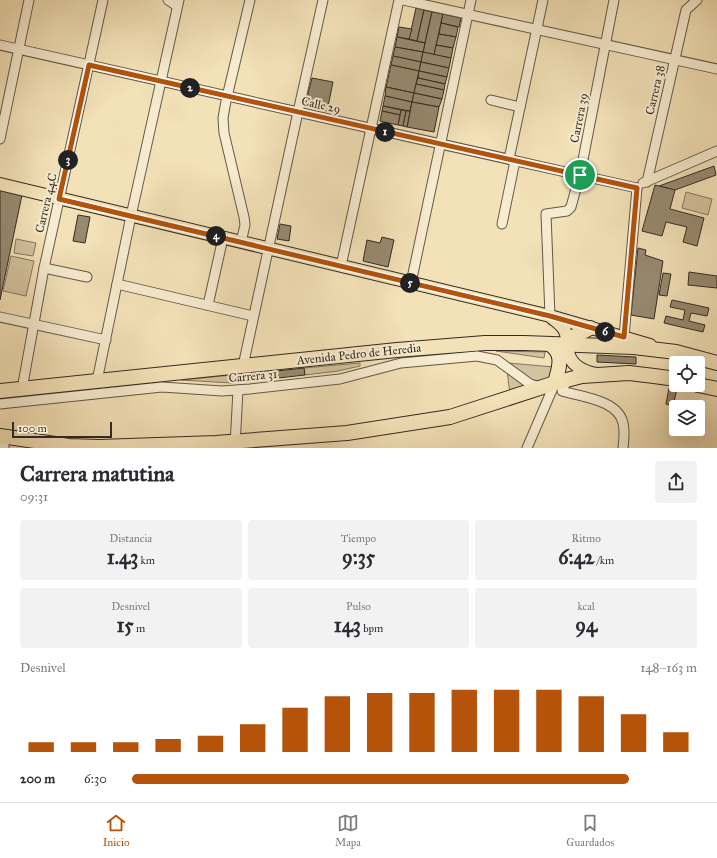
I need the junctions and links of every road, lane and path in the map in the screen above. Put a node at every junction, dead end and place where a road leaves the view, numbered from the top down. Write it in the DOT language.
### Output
graph roads {
  1 [pos="30,0"];
  2 [pos="103,0"];
  3 [pos="168,0"];
  4 [pos="250,0"];
  5 [pos="324,0"];
  6 [pos="398,0"];
  7 [pos="403,0"];
  8 [pos="472,0"];
  9 [pos="543,0"];
  10 [pos="614,0"];
  11 [pos="690,2"];
  12 [pos="178,3"];
  13 [pos="468,14"];
  14 [pos="536,29"];
  15 [pos="606,44"];
  16 [pos="0,46"];
  17 [pos="18,50"];
  18 [pos="675,59"];
  19 [pos="89,65"];
  20 [pos="717,69"];
  21 [pos="161,82"];
  22 [pos="227,96"];
  23 [pos="490,100"];
  24 [pos="520,107"];
  25 [pos="298,112"];
  26 [pos="370,128"];
  27 [pos="0,139"];
  28 [pos="441,144"];
  29 [pos="717,151"];
  30 [pos="512,160"];
  31 [pos="580,175"];
  32 [pos="647,182"];
  33 [pos="0,184"];
  34 [pos="637,188"];
  35 [pos="59,199"];
  36 [pos="131,216"];
  37 [pos="502,224"];
  38 [pos="223,238"];
  39 [pos="241,242"];
  40 [pos="268,249"];
  41 [pos="341,266"];
  42 [pos="44,268"];
  43 [pos="87,276"];
  44 [pos="411,283"];
  45 [pos="117,284"];
  46 [pos="208,305"];
  47 [pos="254,316"];
  48 [pos="550,316"];
  49 [pos="0,317"];
  50 [pos="33,325"];
  51 [pos="590,328"];
  52 [pos="624,337"];
  53 [pos="106,340"];
  54 [pos="549,344"];
  55 [pos="568,345"];
  56 [pos="676,352"];
  57 [pos="717,363"];
  58 [pos="243,366"];
  59 [pos="610,374"];
  60 [pos="669,378"];
  61 [pos="97,381"];
  62 [pos="557,385"];
  63 [pos="705,386"];
  64 [pos="22,389"];
  65 [pos="717,389"];
  66 [pos="238,390"];
  67 [pos="0,391"];
  68 [pos="0,404"];
  69 [pos="2,440"];
  70 [pos="235,445"];
  71 [pos="173,446"];
  72 [pos="69,447"];
  73 [pos="108,447"];
  74 [pos="526,448"];
  75 [pos="623,448"];
  1 -- 17 [label="street"];
  2 -- 19 [label="street, Carrera 44C"];
  3 -- 12 [label="street"];
  4 -- 22 [label="street"];
  5 -- 25 [label="street"];
  6 -- 26 [label="street"];
  7 -- 13 [label="street"];
  8 -- 13 [label="street"];
  9 -- 14 [label="street"];
  10 -- 15 [label="street, Carrera 39"];
  11 -- 18 [label="street, Carrera 38"];
  12 -- 21 [label="street"];
  13 -- 14 [label="street"];
  13 -- 28 [label="street"];
  14 -- 15 [label="street"];
  14 -- 24 [label="street"];
  15 -- 18 [label="street"];
  15 -- 31 [label="street, Carrera 39"];
  16 -- 17 [label="street, Calle 29"];
  17 -- 19 [label="street, Calle 29"];
  17 -- 27 [label="street"];
  18 -- 20 [label="street"];
  18 -- 32 [label="street, Carrera 38"];
  19 -- 21 [label="street, Calle 29"];
  19 -- 35 [label="street, Carrera 44C"];
  21 -- 22 [label="street, Calle 29"];
  21 -- 36 [label="street"];
  22 -- 25 [label="street, Calle 29"];
  22 -- 39 [label="street"];
  23 -- 24 [label="street"];
  24 -- 30 [label="street"];
  25 -- 26 [label="street, Calle 29"];
  25 -- 40 [label="street"];
  26 -- 28 [label="street, Calle 29"];
  26 -- 41 [label="street"];
  28 -- 30 [label="street, Calle 29"];
  28 -- 44 [label="street"];
  29 -- 32 [label="street"];
  30 -- 31 [label="street, Calle 29"];
  30 -- 37 [label="street"];
  31 -- 34 [label="street, Calle 29"];
  31 -- 48 [label="street, Carrera 39"];
  32 -- 34 [label="street"];
  33 -- 35 [label="main road"];
  34 -- 52 [label="street"];
  35 -- 36 [label="main road"];
  35 -- 42 [label="street, Carrera 44C"];
  36 -- 38 [label="main road"];
  36 -- 45 [label="street"];
  38 -- 39 [label="main road"];
  38 -- 46 [label="street"];
  39 -- 40 [label="main road"];
  40 -- 41 [label="main road"];
  40 -- 47 [label="street"];
  41 -- 44 [label="main road"];
  42 -- 43 [label="street"];
  42 -- 50 [label="street, Carrera 44C"];
  44 -- 48 [label="main road"];
  45 -- 46 [label="street"];
  45 -- 53 [label="street"];
  46 -- 47 [label="street"];
  47 -- 58 [label="street"];
  48 -- 51 [label="main road"];
  48 -- 55 [label="main road"];
  49 -- 50 [label="street"];
  50 -- 53 [label="street"];
  50 -- 64 [label="street, Carrera 44C"];
  51 -- 52 [label="main road"];
  51 -- 55 [label="highway"];
  52 -- 56 [label="main road"];
  53 -- 61 [label="street"];
  54 -- 55 [label="highway, Avenida Pedro de Heredia"];
  54 -- 58 [label="highway, Avenida Pedro de Heredia"];
  54 -- 62 [label="highway"];
  55 -- 56 [label="highway, Avenida Pedro de Heredia"];
  55 -- 59 [label="main road"];
  56 -- 57 [label="highway, Avenida Pedro de Heredia"];
  58 -- 61 [label="highway, Avenida Pedro de Heredia"];
  59 -- 60 [label="highway"];
  59 -- 62 [label="highway"];
  61 -- 64 [label="highway, Avenida Pedro de Heredia"];
  62 -- 66 [label="street, Carrera 31"];
  62 -- 70 [label="highway"];
  62 -- 74 [label="street"];
  62 -- 75 [label="street"];
  63 -- 65 [label="highway"];
  64 -- 67 [label="highway, Avenida Pedro de Heredia"];
  66 -- 68 [label="street, Carrera 31"];
  66 -- 70 [label="street"];
  69 -- 72 [label="highway"];
  70 -- 71 [label="highway"];
  71 -- 73 [label="highway"];
  72 -- 73 [label="highway"];
}
